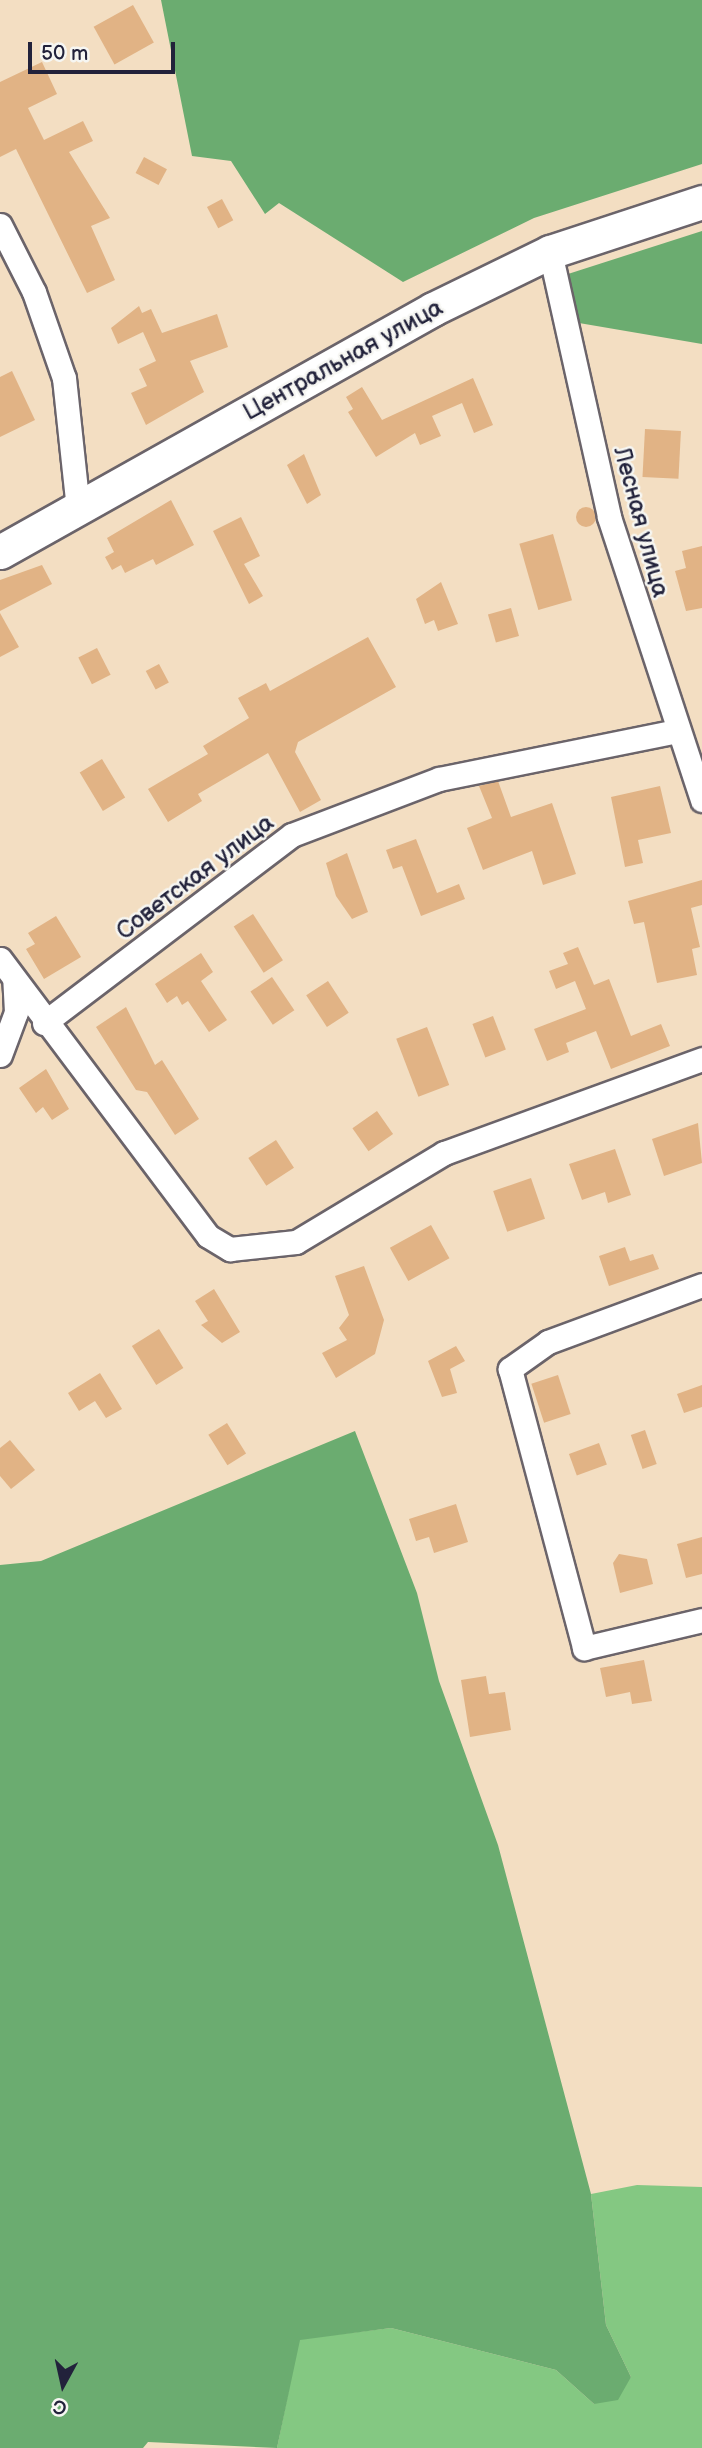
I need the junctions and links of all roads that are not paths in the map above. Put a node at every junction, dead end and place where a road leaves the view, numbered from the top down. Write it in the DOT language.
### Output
graph roads {
  1 [pos="702,202"];
  2 [pos="0,225"];
  3 [pos="551,252"];
  4 [pos="78,508"];
  5 [pos="0,552"];
  6 [pos="676,731"];
  7 [pos="702,800"];
  8 [pos="0,960"];
  9 [pos="14,979"];
  10 [pos="44,1023"];
  11 [pos="0,1055"];
  12 [pos="702,1059"];
  13 [pos="702,1285"];
  14 [pos="702,1620"];
  1 -- 3 [label="main road, Центральная улица"];
  2 -- 4 [label="street"];
  3 -- 4 [label="main road, Центральная улица"];
  3 -- 6 [label="street, Лесная улица"];
  4 -- 5 [label="main road, Центральная улица"];
  6 -- 7 [label="street, Лесная улица"];
  6 -- 10 [label="street, Советская улица"];
  8 -- 9 [label="street"];
  9 -- 10 [label="street"];
  9 -- 11 [label="street"];
  10 -- 12 [label="street"];
  13 -- 14 [label="street"];
}
